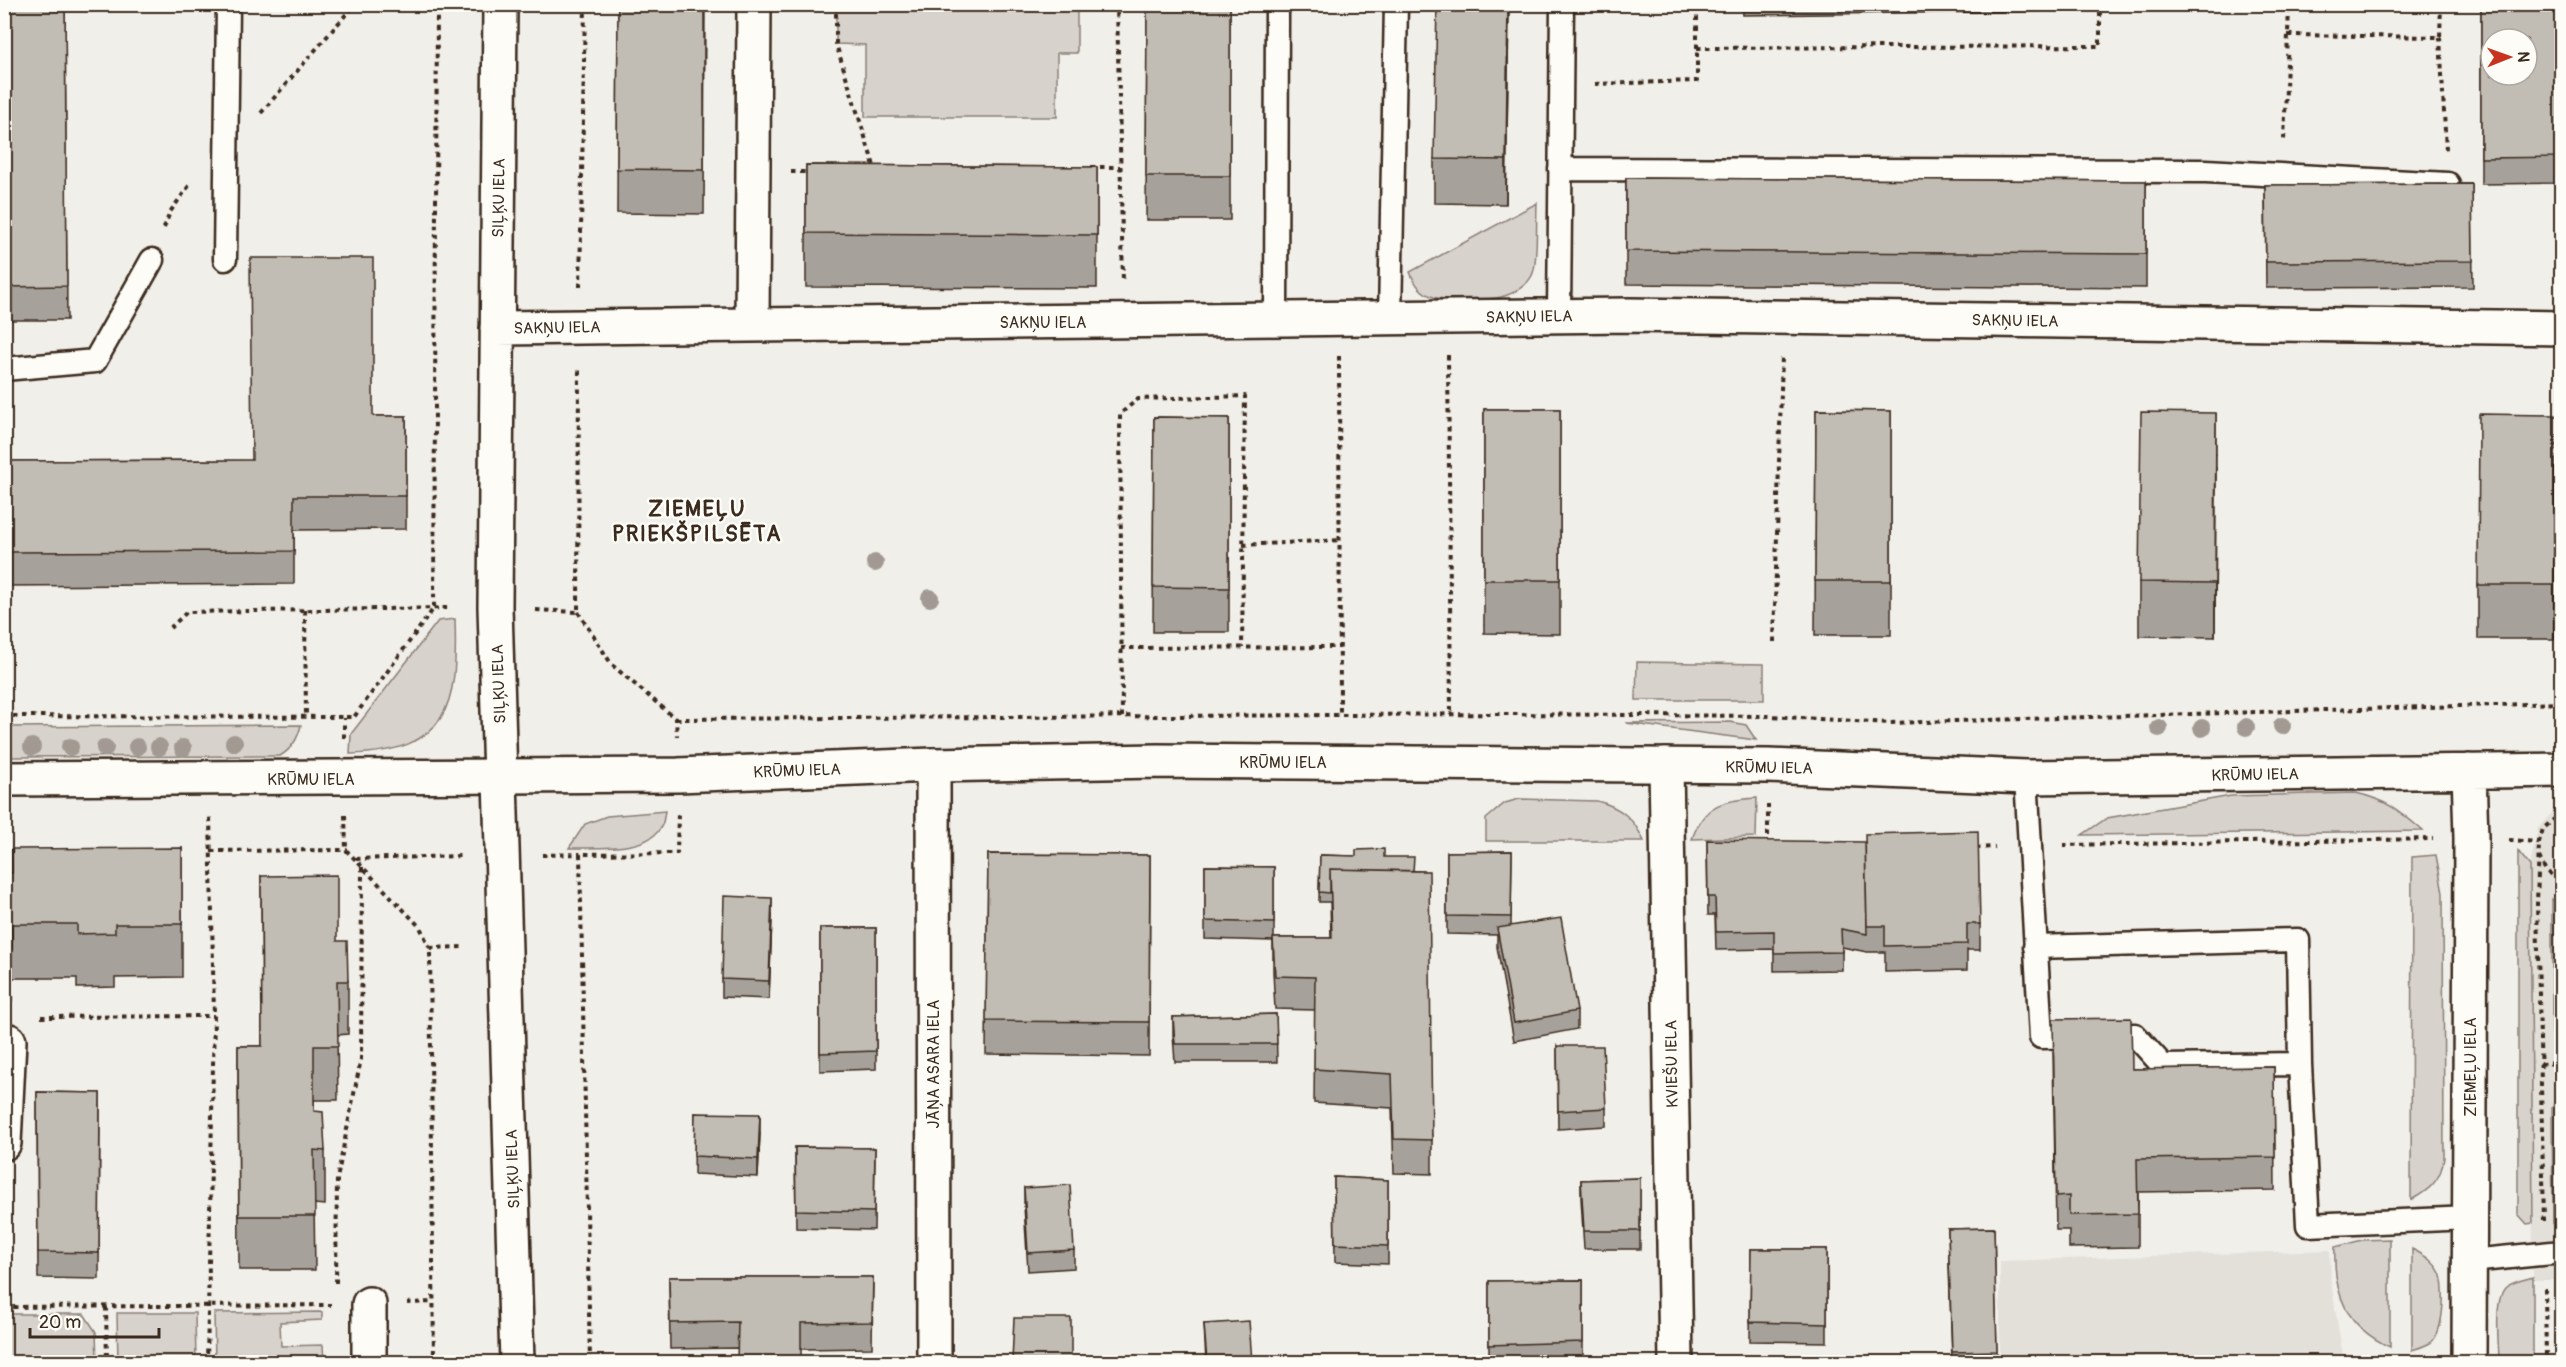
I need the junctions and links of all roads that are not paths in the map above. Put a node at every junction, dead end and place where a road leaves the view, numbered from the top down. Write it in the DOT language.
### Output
graph roads {
  1 [pos="228,4"];
  2 [pos="500,4"];
  3 [pos="754,4"];
  4 [pos="1277,4"];
  5 [pos="1396,4"];
  6 [pos="1562,4"];
  7 [pos="1560,169"];
  8 [pos="2448,184"];
  9 [pos="225,259"];
  10 [pos="152,260"];
  11 [pos="1559,315"];
  12 [pos="1390,318"];
  13 [pos="1276,320"];
  14 [pos="752,324"];
  15 [pos="497,328"];
  16 [pos="2562,328"];
  17 [pos="4,369"];
  18 [pos="933,765"];
  19 [pos="1666,765"];
  20 [pos="2562,770"];
  21 [pos="2469,771"];
  22 [pos="501,777"];
  23 [pos="2026,777"];
  24 [pos="4,779"];
  25 [pos="2036,947"];
  26 [pos="7,1041"];
  27 [pos="2300,1064"];
  28 [pos="4,1143"];
  29 [pos="2470,1218"];
  30 [pos="2553,1253"];
  31 [pos="2470,1261"];
  32 [pos="369,1304"];
  33 [pos="369,1362"];
  34 [pos="517,1362"];
  35 [pos="934,1362"];
  36 [pos="1676,1362"];
  37 [pos="2469,1362"];
  1 -- 9 [label="lane"];
  2 -- 15 [label="street, SIĻĶU IELA"];
  3 -- 14 [label="street"];
  4 -- 13 [label="lane"];
  5 -- 12 [label="lane"];
  6 -- 7 [label="lane"];
  7 -- 8 [label="lane"];
  7 -- 11 [label="lane"];
  10 -- 17 [label="lane"];
  11 -- 12 [label="street, SAKŅU IELA"];
  11 -- 16 [label="street, SAKŅU IELA"];
  12 -- 13 [label="street, SAKŅU IELA"];
  13 -- 14 [label="street, SAKŅU IELA"];
  14 -- 15 [label="street, SAKŅU IELA"];
  15 -- 22 [label="street, SIĻĶU IELA"];
  18 -- 19 [label="street, KRŪMU IELA"];
  18 -- 22 [label="street, KRŪMU IELA"];
  18 -- 35 [label="street, JĀŅA ASARA IELA"];
  19 -- 23 [label="street, KRŪMU IELA"];
  19 -- 36 [label="street, KVIEŠU IELA"];
  20 -- 21 [label="street, KRŪMU IELA"];
  21 -- 23 [label="street, KRŪMU IELA"];
  21 -- 29 [label="street, ZIEMEĻU IELA"];
  22 -- 24 [label="street, KRŪMU IELA"];
  22 -- 34 [label="street, SIĻĶU IELA"];
  23 -- 25 [label="lane"];
  25 -- 27 [label="lane"];
  25 -- 27 [label="lane"];
  26 -- 28 [label="street"];
  27 -- 29 [label="lane"];
  29 -- 31 [label="street, ZIEMEĻU IELA"];
  30 -- 31 [label="lane"];
  31 -- 37 [label="street, ZIEMEĻU IELA"];
  32 -- 33 [label="street"];
}
